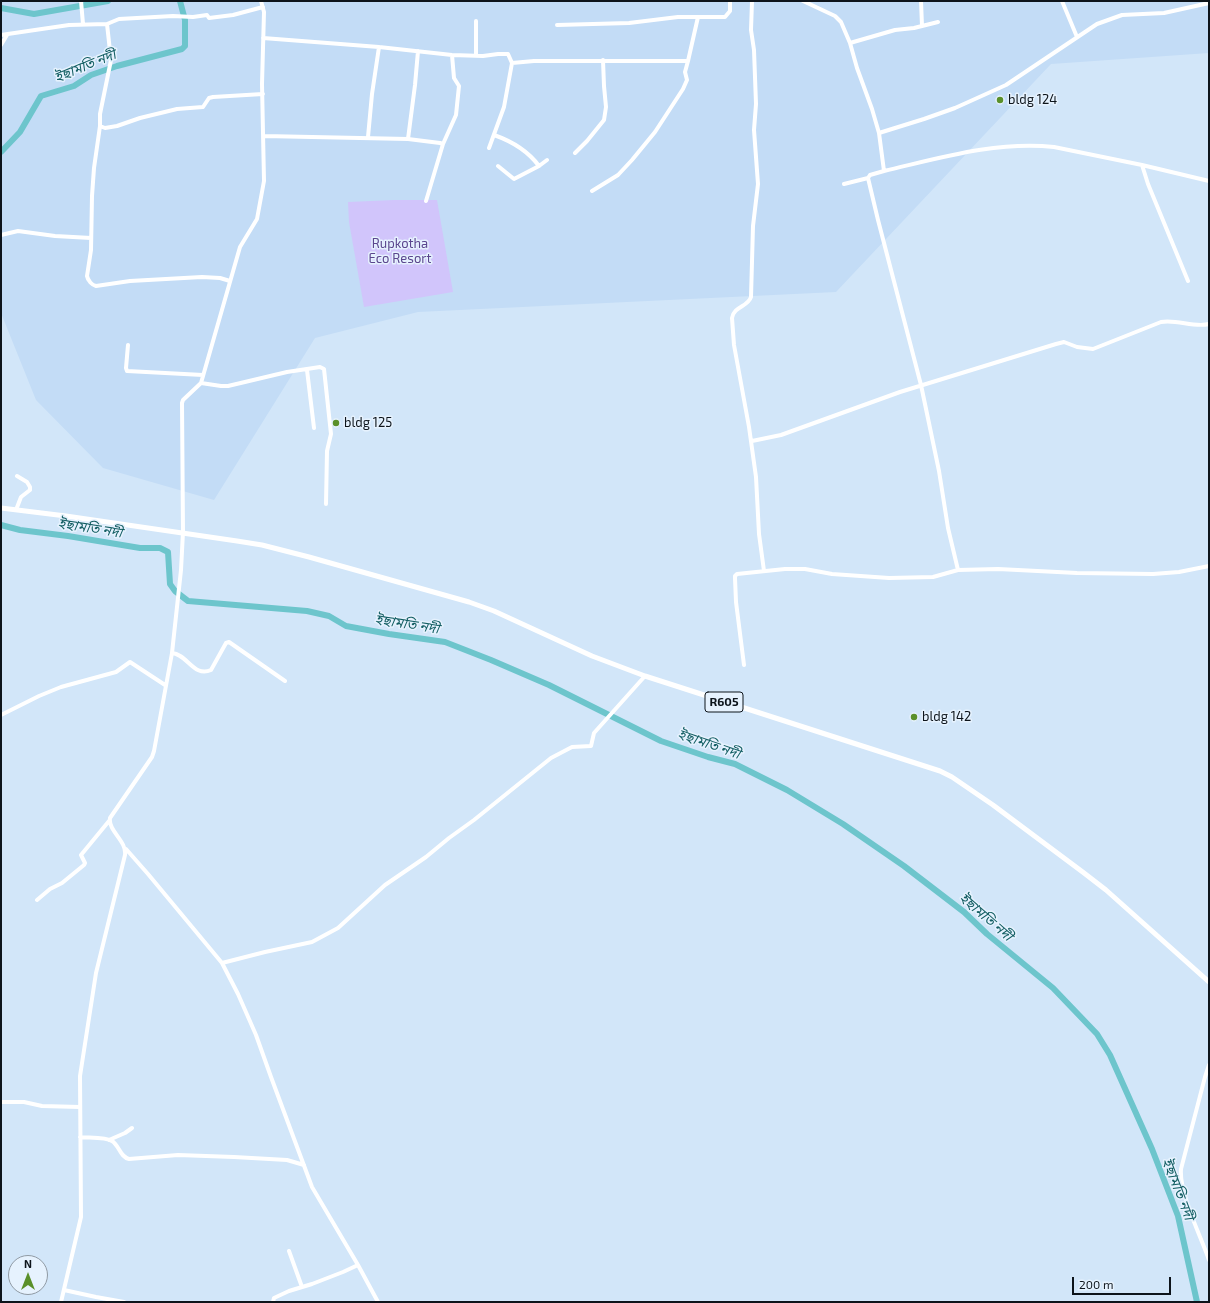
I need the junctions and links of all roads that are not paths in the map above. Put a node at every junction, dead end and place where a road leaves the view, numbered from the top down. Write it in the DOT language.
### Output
graph roads {
  1 [pos="81,1"];
  2 [pos="262,1"];
  3 [pos="730,1"];
  4 [pos="752,1"];
  5 [pos="803,1"];
  6 [pos="921,1"];
  7 [pos="1062,1"];
  8 [pos="1209,3"];
  9 [pos="264,7"];
  10 [pos="698,17"];
  11 [pos="476,21"];
  12 [pos="938,22"];
  13 [pos="83,24"];
  14 [pos="107,24"];
  15 [pos="557,25"];
  16 [pos="922,26"];
  17 [pos="1,35"];
  18 [pos="7,35"];
  19 [pos="1077,37"];
  20 [pos="264,38"];
  21 [pos="850,43"];
  22 [pos="1,45"];
  23 [pos="379,47"];
  24 [pos="418,51"];
  25 [pos="452,55"];
  26 [pos="476,56"];
  27 [pos="603,60"];
  28 [pos="688,61"];
  29 [pos="512,63"];
  30 [pos="263,94"];
  31 [pos="100,126"];
  32 [pos="879,133"];
  33 [pos="494,135"];
  34 [pos="264,136"];
  35 [pos="368,137"];
  36 [pos="408,139"];
  37 [pos="443,144"];
  38 [pos="489,148"];
  39 [pos="575,154"];
  40 [pos="548,160"];
  41 [pos="1142,165"];
  42 [pos="498,166"];
  43 [pos="539,166"];
  44 [pos="884,171"];
  45 [pos="868,178"];
  46 [pos="1209,181"];
  47 [pos="844,184"];
  48 [pos="592,191"];
  49 [pos="426,201"];
  50 [pos="1,235"];
  51 [pos="91,238"];
  52 [pos="230,281"];
  53 [pos="1188,281"];
  54 [pos="1209,324"];
  55 [pos="128,345"];
  56 [pos="307,370"];
  57 [pos="203,375"];
  58 [pos="201,383"];
  59 [pos="921,385"];
  60 [pos="314,428"];
  61 [pos="752,441"];
  62 [pos="17,476"];
  63 [pos="326,504"];
  64 [pos="1,508"];
  65 [pos="16,510"];
  66 [pos="182,532"];
  67 [pos="1209,566"];
  68 [pos="958,570"];
  69 [pos="764,571"];
  70 [pos="172,653"];
  71 [pos="744,665"];
  72 [pos="645,676"];
  73 [pos="285,681"];
  74 [pos="165,684"];
  75 [pos="1,715"];
  76 [pos="109,821"];
  77 [pos="126,849"];
  78 [pos="37,900"];
  79 [pos="222,963"];
  80 [pos="1209,982"];
  81 [pos="1209,1065"];
  82 [pos="1,1102"];
  83 [pos="80,1107"];
  84 [pos="132,1128"];
  85 [pos="80,1137"];
  86 [pos="109,1140"];
  87 [pos="304,1165"];
  88 [pos="289,1251"];
  89 [pos="1209,1260"];
  90 [pos="358,1265"];
  91 [pos="302,1287"];
  92 [pos="64,1290"];
  93 [pos="61,1302"];
  94 [pos="124,1302"];
  95 [pos="273,1302"];
  96 [pos="378,1302"];
  1 -- 13 [label="street"];
  2 -- 9 [label="street"];
  3 -- 10 [label="street"];
  4 -- 61 [label="street"];
  5 -- 21 [label="street"];
  6 -- 16 [label="street"];
  7 -- 19 [label="street"];
  8 -- 19 [label="street"];
  9 -- 14 [label="street"];
  9 -- 20 [label="street"];
  10 -- 15 [label="street"];
  10 -- 28 [label="street"];
  11 -- 26 [label="street"];
  12 -- 16 [label="street"];
  13 -- 14 [label="street"];
  13 -- 18 [label="street"];
  14 -- 31 [label="street"];
  16 -- 21 [label="street"];
  17 -- 18 [label="street"];
  18 -- 22 [label="street"];
  19 -- 32 [label="street"];
  20 -- 23 [label="street"];
  20 -- 30 [label="street"];
  21 -- 32 [label="street"];
  23 -- 24 [label="street"];
  23 -- 35 [label="street"];
  24 -- 25 [label="street"];
  24 -- 36 [label="street"];
  25 -- 26 [label="street"];
  25 -- 37 [label="street"];
  26 -- 29 [label="street"];
  27 -- 28 [label="street"];
  27 -- 29 [label="street"];
  27 -- 39 [label="street"];
  28 -- 48 [label="street"];
  29 -- 33 [label="street"];
  30 -- 31 [label="street"];
  30 -- 34 [label="street"];
  31 -- 51 [label="street"];
  32 -- 44 [label="street"];
  33 -- 38 [label="street"];
  33 -- 43 [label="street"];
  34 -- 35 [label="street"];
  34 -- 52 [label="street"];
  35 -- 36 [label="street"];
  36 -- 37 [label="street"];
  37 -- 49 [label="street"];
  40 -- 43 [label="street"];
  41 -- 44 [label="street"];
  41 -- 46 [label="street"];
  41 -- 53 [label="street"];
  42 -- 43 [label="street"];
  44 -- 45 [label="street"];
  45 -- 47 [label="street"];
  45 -- 59 [label="street"];
  50 -- 51 [label="street"];
  51 -- 52 [label="street"];
  52 -- 57 [label="street"];
  54 -- 59 [label="street"];
  55 -- 57 [label="street"];
  56 -- 58 [label="street"];
  56 -- 60 [label="street"];
  56 -- 63 [label="street"];
  57 -- 58 [label="street"];
  58 -- 66 [label="street"];
  59 -- 61 [label="street"];
  59 -- 68 [label="street"];
  61 -- 69 [label="street"];
  62 -- 65 [label="street"];
  64 -- 65 [label="main road, R605"];
  65 -- 66 [label="main road, R605"];
  66 -- 70 [label="street"];
  66 -- 72 [label="main road, R605"];
  67 -- 68 [label="street"];
  68 -- 69 [label="street"];
  69 -- 71 [label="street"];
  70 -- 73 [label="street"];
  70 -- 74 [label="street"];
  72 -- 79 [label="street"];
  72 -- 80 [label="main road, R605"];
  74 -- 75 [label="street"];
  74 -- 76 [label="street"];
  76 -- 77 [label="street"];
  76 -- 78 [label="street"];
  77 -- 79 [label="street"];
  77 -- 83 [label="street"];
  79 -- 87 [label="street"];
  81 -- 89 [label="street"];
  82 -- 83 [label="street"];
  83 -- 85 [label="street"];
  84 -- 86 [label="street"];
  85 -- 86 [label="street"];
  85 -- 92 [label="street"];
  86 -- 87 [label="street"];
  87 -- 90 [label="street"];
  88 -- 91 [label="street"];
  90 -- 91 [label="street"];
  90 -- 96 [label="street"];
  91 -- 95 [label="street"];
  92 -- 93 [label="street"];
  92 -- 94 [label="street"];
}
